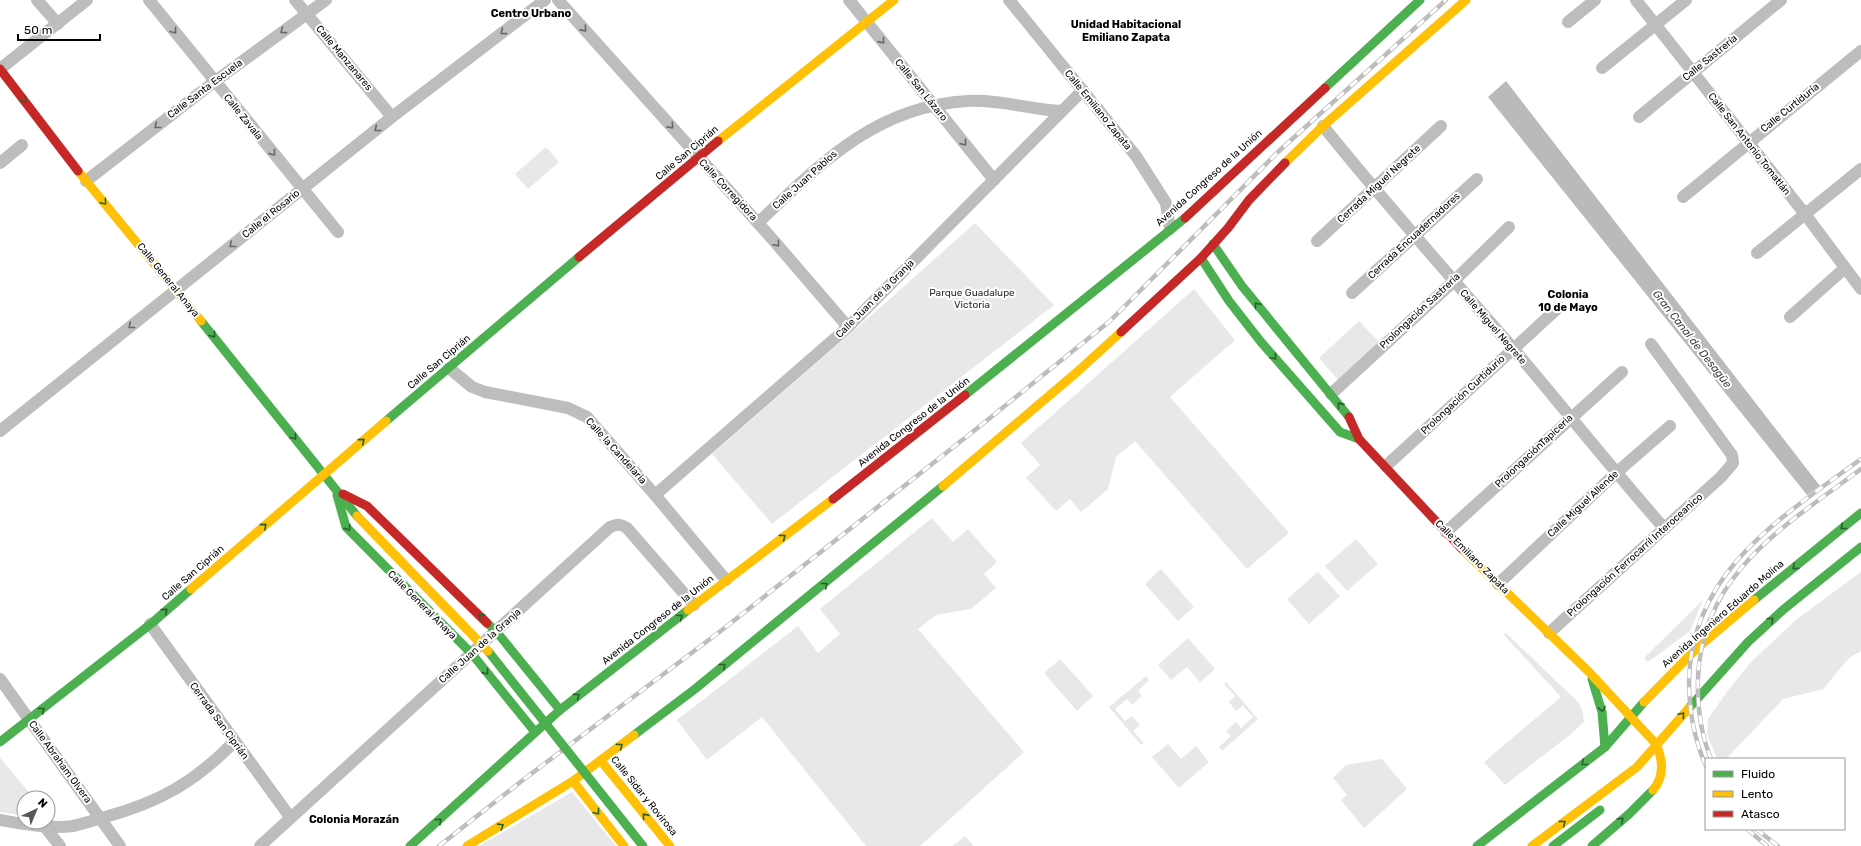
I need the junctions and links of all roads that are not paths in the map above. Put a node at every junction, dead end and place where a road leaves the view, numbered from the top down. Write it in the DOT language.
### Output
graph roads {
  1 [pos="37,0"];
  2 [pos="87,0"];
  3 [pos="149,0"];
  4 [pos="295,0"];
  5 [pos="326,0"];
  6 [pos="545,0"];
  7 [pos="558,0"];
  8 [pos="849,0"];
  9 [pos="894,0"];
  10 [pos="1009,0"];
  11 [pos="1420,0"];
  12 [pos="1466,0"];
  13 [pos="1595,0"];
  14 [pos="1636,0"];
  15 [pos="1686,0"];
  16 [pos="1781,0"];
  17 [pos="307,14"];
  18 [pos="1568,22"];
  19 [pos="867,23"];
  20 [pos="58,24"];
  21 [pos="1655,25"];
  22 [pos="1861,51"];
  23 [pos="1602,68"];
  24 [pos="0,69"];
  25 [pos="1693,73"];
  26 [pos="214,82"];
  27 [pos="1083,90"];
  28 [pos="934,106"];
  29 [pos="1062,111"];
  30 [pos="392,117"];
  31 [pos="1639,117"];
  32 [pos="1323,126"];
  33 [pos="1441,126"];
  34 [pos="1748,142"];
  35 [pos="22,145"];
  36 [pos="698,157"];
  37 [pos="0,163"];
  38 [pos="1861,169"];
  39 [pos="1477,178"];
  40 [pos="994,180"];
  41 [pos="86,181"];
  42 [pos="302,188"];
  43 [pos="1374,188"];
  44 [pos="1684,197"];
  45 [pos="1805,214"];
  46 [pos="758,223"];
  47 [pos="1509,227"];
  48 [pos="1170,229"];
  49 [pos="338,232"];
  50 [pos="1414,236"];
  51 [pos="1317,241"];
  52 [pos="1213,244"];
  53 [pos="1757,253"];
  54 [pos="1201,258"];
  55 [pos="1845,268"];
  56 [pos="1454,281"];
  57 [pos="1861,288"];
  58 [pos="177,290"];
  59 [pos="1352,293"];
  60 [pos="1559,307"];
  61 [pos="1790,317"];
  62 [pos="848,327"];
  63 [pos="1650,344"];
  64 [pos="1513,349"];
  65 [pos="449,368"];
  66 [pos="1622,372"];
  67 [pos="1330,394"];
  68 [pos="1570,418"];
  69 [pos="1670,426"];
  70 [pos="0,431"];
  71 [pos="1359,439"];
  72 [pos="1386,466"];
  73 [pos="1616,473"];
  74 [pos="323,474"];
  75 [pos="336,491"];
  76 [pos="655,495"];
  77 [pos="1861,513"];
  78 [pos="1664,528"];
  79 [pos="1446,532"];
  80 [pos="1861,547"];
  81 [pos="726,580"];
  82 [pos="1498,584"];
  83 [pos="694,605"];
  84 [pos="150,624"];
  85 [pos="496,631"];
  86 [pos="1549,634"];
  87 [pos="472,654"];
  88 [pos="1589,672"];
  89 [pos="0,679"];
  90 [pos="560,710"];
  91 [pos="1631,716"];
  92 [pos="29,720"];
  93 [pos="535,732"];
  94 [pos="0,742"];
  95 [pos="234,742"];
  96 [pos="1656,744"];
  97 [pos="1605,747"];
  98 [pos="601,761"];
  99 [pos="1637,767"];
  100 [pos="572,781"];
  101 [pos="290,817"];
  102 [pos="100,818"];
  103 [pos="0,820"];
  104 [pos="16,822"];
  105 [pos="56,827"];
  106 [pos="48,830"];
  107 [pos="60,846"];
  108 [pos="120,846"];
  109 [pos="260,846"];
  110 [pos="410,846"];
  111 [pos="468,846"];
  112 [pos="624,846"];
  113 [pos="643,846"];
  114 [pos="670,846"];
  115 [pos="1477,846"];
  116 [pos="1532,846"];
  117 [pos="1553,846"];
  118 [pos="1592,846"];
  1 -- 20 [label="street"];
  2 -- 20 [label="street"];
  3 -- 26 [label="street, Calle Zavala, one-way"];
  4 -- 17 [label="street, Calle Manzanares"];
  5 -- 17 [label="street, Calle Santa Escuela"];
  6 -- 30 [label="street, Calle el Rosario, one-way"];
  7 -- 36 [label="street, Calle Corregidora, one-way"];
  8 -- 19 [label="street, Calle San Lázaro"];
  9 -- 19 [label="street, Calle San Ciprián"];
  10 -- 27 [label="street, Calle Emiliano Zapata"];
  11 -- 48 [label="street, Avenida Congreso de la Unión"];
  12 -- 32 [label="street"];
  13 -- 18 [label="street"];
  14 -- 21 [label="street, Calle San Antonio Tomatlán"];
  15 -- 21 [label="street"];
  16 -- 25 [label="street, Calle Sastrería"];
  17 -- 26 [label="street, Calle Santa Escuela, one-way"];
  17 -- 30 [label="street, Calle Manzanares"];
  19 -- 28 [label="street, Calle San Lázaro, one-way"];
  19 -- 36 [label="street, Calle San Ciprián"];
  20 -- 24 [label="street"];
  21 -- 23 [label="street"];
  21 -- 25 [label="street, Calle San Antonio Tomatlán"];
  22 -- 34 [label="street, Calle Curtiduría"];
  24 -- 41 [label="street, Calle General Anaya, one-way"];
  25 -- 31 [label="street, Calle Sastrería"];
  25 -- 34 [label="street, Calle San Antonio Tomatlán"];
  26 -- 41 [label="street, Calle Santa Escuela, one-way"];
  26 -- 42 [label="street, Calle Zavala, one-way"];
  27 -- 29 [label="street, Calle Juan de la Granja"];
  27 -- 48 [label="street, Calle Emiliano Zapata"];
  28 -- 29 [label="street, Calle Juan Pablos"];
  28 -- 40 [label="street, Calle San Lázaro, one-way"];
  28 -- 46 [label="street, Calle Juan Pablos"];
  29 -- 40 [label="street, Calle Juan de la Granja"];
  30 -- 42 [label="street, Calle el Rosario, one-way"];
  32 -- 43 [label="street, Calle Miguel Negrete"];
  32 -- 52 [label="street"];
  33 -- 43 [label="street, Cerrada Miguel Negrete"];
  34 -- 44 [label="street, Calle Curtiduría"];
  34 -- 45 [label="street, Calle San Antonio Tomatlán"];
  35 -- 37 [label="street"];
  36 -- 46 [label="street, Calle Corregidora"];
  36 -- 65 [label="street, Calle San Ciprián"];
  38 -- 45 [label="street"];
  39 -- 50 [label="street, Cerrada Encuadernadores"];
  40 -- 62 [label="street, Calle Juan de la Granja"];
  41 -- 58 [label="street, Calle General Anaya, one-way"];
  42 -- 49 [label="street, Calle Zavala"];
  42 -- 58 [label="street, Calle el Rosario, one-way"];
  43 -- 50 [label="street, Calle Miguel Negrete"];
  43 -- 51 [label="street, Cerrada Miguel Negrete"];
  45 -- 53 [label="street"];
  45 -- 55 [label="street, Calle San Antonio Tomatlán"];
  46 -- 62 [label="street, Calle Corregidora, one-way"];
  47 -- 56 [label="street, Prolongación Sastreria"];
  81 -- 48 [label="street, Avenida Congreso de la Unión, one-way"];
  50 -- 56 [label="street, Calle Miguel Negrete"];
  50 -- 59 [label="street, Cerrada Encuadernadores"];
  52 -- 54 [label="street"];
  67 -- 52 [label="street, Calle Emiliano Zapata, one-way"];
  54 -- 71 [label="street, Calle Emiliano Zapata, one-way"];
  98 -- 54 [label="street, one-way"];
  55 -- 57 [label="street, Calle San Antonio Tomatlán"];
  55 -- 61 [label="street"];
  56 -- 64 [label="street, Calle Miguel Negrete"];
  56 -- 67 [label="street, Prolongación Sastreria"];
  58 -- 70 [label="street, Calle el Rosario, one-way"];
  58 -- 74 [label="street, Calle General Anaya, one-way"];
  60 -- 64 [label="street, Prolongación Curtidurio"];
  62 -- 76 [label="street, Calle Juan de la Granja"];
  63 -- 78 [label="street, Prolongación Ferrocarril Interoceanico"];
  64 -- 68 [label="street, Calle Miguel Negrete"];
  64 -- 72 [label="street, Prolongación Curtidurio"];
  74 -- 65 [label="street, Calle San Ciprián, one-way"];
  65 -- 76 [label="street, Calle la Candelaria"];
  66 -- 68 [label="street, ProlongaciónTapiceria"];
  71 -- 67 [label="street, Calle Emiliano Zapata, one-way"];
  68 -- 73 [label="street, Calle Miguel Negrete"];
  68 -- 79 [label="street, ProlongaciónTapiceria"];
  69 -- 73 [label="street, Calle Miguel Allende"];
  71 -- 72 [label="street, Calle Emiliano Zapata"];
  72 -- 79 [label="street, Calle Emiliano Zapata"];
  73 -- 78 [label="street, Calle Miguel Negrete"];
  73 -- 82 [label="street, Calle Miguel Allende"];
  74 -- 75 [label="street, Calle General Anaya"];
  84 -- 74 [label="street, Calle San Ciprián, one-way"];
  85 -- 75 [label="street, Calle General Anaya, one-way"];
  75 -- 87 [label="street, Calle General Anaya, one-way"];
  75 -- 113 [label="street, Calle General Anaya, bridge"];
  76 -- 81 [label="street, Calle la Candelaria"];
  77 -- 91 [label="street, Avenida Ingeniero Eduardo Molina, one-way"];
  78 -- 86 [label="street, Prolongación Ferrocarril Interoceanico"];
  79 -- 82 [label="street, Calle Emiliano Zapata"];
  96 -- 80 [label="street, one-way"];
  81 -- 83 [label="street, Avenida Congreso de la Unión"];
  82 -- 86 [label="street, Calle Emiliano Zapata"];
  83 -- 85 [label="street, Calle Juan de la Granja"];
  90 -- 83 [label="street, Avenida Congreso de la Unión, one-way"];
  92 -- 84 [label="street, Calle San Ciprián, one-way"];
  84 -- 95 [label="street, Cerrada San Ciprián"];
  85 -- 87 [label="street, Calle Juan de la Granja"];
  85 -- 90 [label="street, Calle General Anaya"];
  86 -- 88 [label="street, Calle Emiliano Zapata"];
  87 -- 93 [label="street, Calle General Anaya, one-way"];
  87 -- 101 [label="street, Calle Juan de la Granja"];
  88 -- 91 [label="street, Calle Emiliano Zapata"];
  88 -- 97 [label="street, Calle Emiliano Zapata, one-way"];
  89 -- 92 [label="street, Calle Abraham Olvera"];
  90 -- 93 [label="street, Avenida Congreso de la Unión"];
  91 -- 96 [label="street, Calle Emiliano Zapata"];
  91 -- 97 [label="street, Avenida Ingeniero Eduardo Molina"];
  92 -- 94 [label="street, Calle San Ciprián"];
  92 -- 102 [label="street, Calle Abraham Olvera"];
  110 -- 93 [label="street, Avenida Congreso de la Unión, one-way"];
  95 -- 101 [label="street, Cerrada San Ciprián"];
  95 -- 102 [label="street"];
  96 -- 99 [label="street"];
  118 -- 96 [label="street, one-way"];
  97 -- 115 [label="street, Avenida Ingeniero Eduardo Molina, one-way"];
  98 -- 100 [label="street"];
  114 -- 98 [label="street, Calle Sidar y Rovirosa, one-way"];
  116 -- 99 [label="street, one-way"];
  99 -- 117 [label="street"];
  111 -- 100 [label="street, one-way"];
  100 -- 112 [label="street, one-way"];
  101 -- 109 [label="street, Calle Juan de la Granja"];
  102 -- 105 [label="street"];
  102 -- 108 [label="street, Calle Abraham Olvera"];
  103 -- 104 [label="street"];
  106 -- 107 [label="street"];
}
